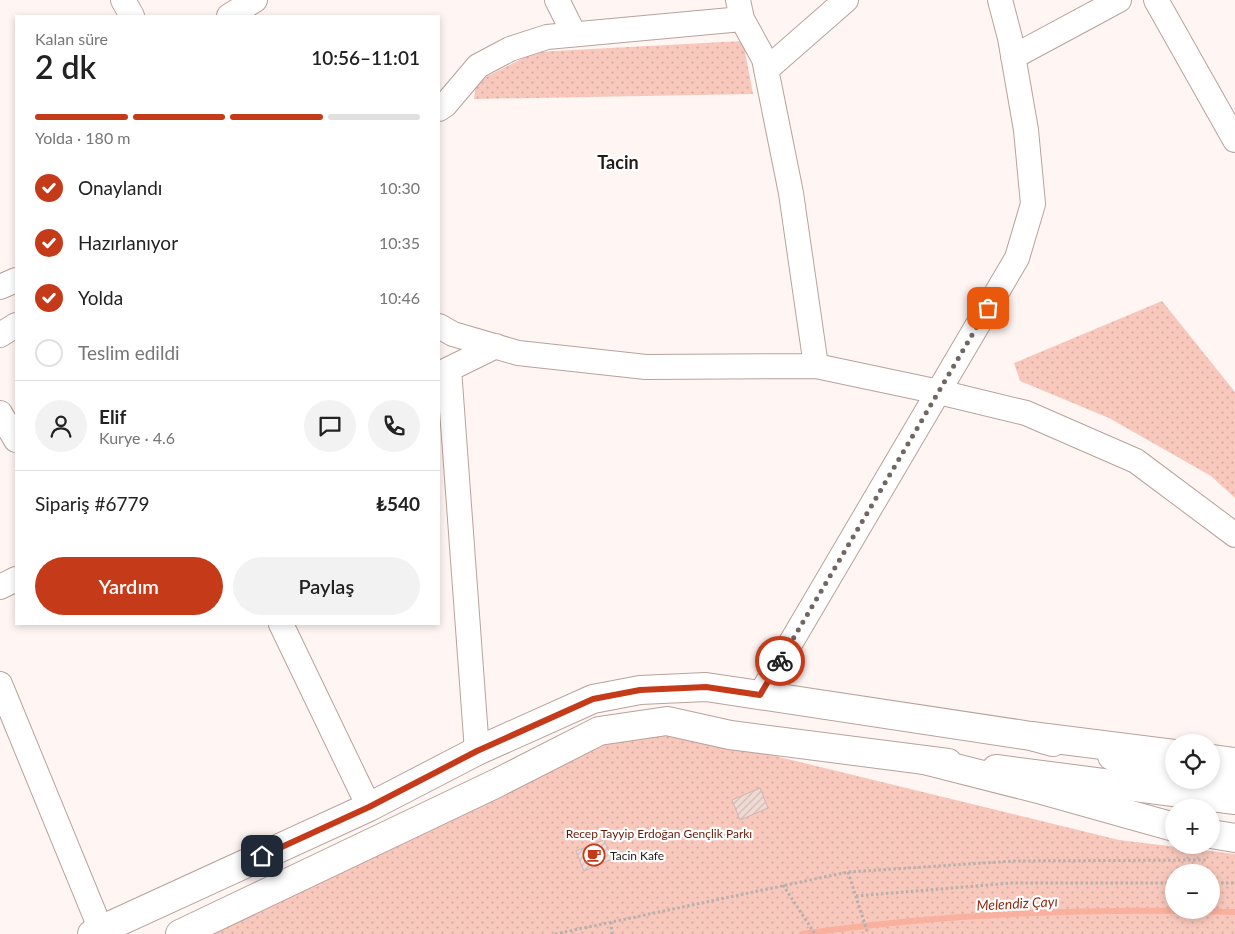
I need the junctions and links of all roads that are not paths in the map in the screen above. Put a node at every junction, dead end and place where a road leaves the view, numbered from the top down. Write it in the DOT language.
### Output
graph roads {
  1 [pos="123,0"];
  2 [pos="255,0"];
  3 [pos="557,0"];
  4 [pos="846,0"];
  5 [pos="1000,0"];
  6 [pos="1119,0"];
  7 [pos="1156,0"];
  8 [pos="740,10"];
  9 [pos="131,15"];
  10 [pos="231,15"];
  11 [pos="574,34"];
  12 [pos="1013,57"];
  13 [pos="766,70"];
  14 [pos="440,108"];
  15 [pos="1235,140"];
  16 [pos="15,280"];
  17 [pos="0,287"];
  18 [pos="15,327"];
  19 [pos="440,327"];
  20 [pos="0,336"];
  21 [pos="496,346"];
  22 [pos="816,366"];
  23 [pos="444,372"];
  24 [pos="939,392"];
  25 [pos="0,413"];
  26 [pos="15,438"];
  27 [pos="1235,535"];
  28 [pos="15,579"];
  29 [pos="0,586"];
  30 [pos="281,625"];
  31 [pos="0,684"];
  32 [pos="760,695"];
  33 [pos="1031,736"];
  34 [pos="477,751"];
  35 [pos="1165,753"];
  36 [pos="924,760"];
  37 [pos="1220,760"];
  38 [pos="1235,762"];
  39 [pos="1165,768"];
  40 [pos="1220,777"];
  41 [pos="1235,779"];
  42 [pos="1235,800"];
  43 [pos="369,807"];
  44 [pos="1165,824"];
  45 [pos="1235,838"];
  46 [pos="1220,843"];
  47 [pos="97,932"];
  48 [pos="180,934"];
  1 -- 9 [label="street"];
  2 -- 10 [label="street"];
  3 -- 11 [label="street"];
  4 -- 13 [label="street"];
  5 -- 12 [label="street"];
  6 -- 12 [label="street"];
  7 -- 15 [label="street"];
  8 -- 11 [label="street"];
  8 -- 13 [label="street"];
  11 -- 14 [label="street"];
  12 -- 24 [label="street"];
  13 -- 22 [label="street"];
  16 -- 17 [label="street"];
  18 -- 20 [label="street"];
  19 -- 21 [label="street"];
  21 -- 22 [label="street"];
  21 -- 23 [label="street"];
  22 -- 24 [label="street"];
  23 -- 34 [label="street"];
  24 -- 27 [label="street"];
  24 -- 32 [label="street"];
  25 -- 26 [label="street"];
  28 -- 29 [label="street"];
  30 -- 43 [label="street"];
  31 -- 47 [label="street"];
  32 -- 33 [label="main road"];
  32 -- 34 [label="main road"];
  33 -- 35 [label="main road"];
  33 -- 39 [label="main road"];
  34 -- 43 [label="main road"];
  36 -- 42 [label="main road"];
  36 -- 44 [label="main road"];
  36 -- 48 [label="main road"];
  37 -- 38 [label="main road"];
  40 -- 41 [label="main road"];
  43 -- 47 [label="main road"];
  45 -- 46 [label="main road"];
}
